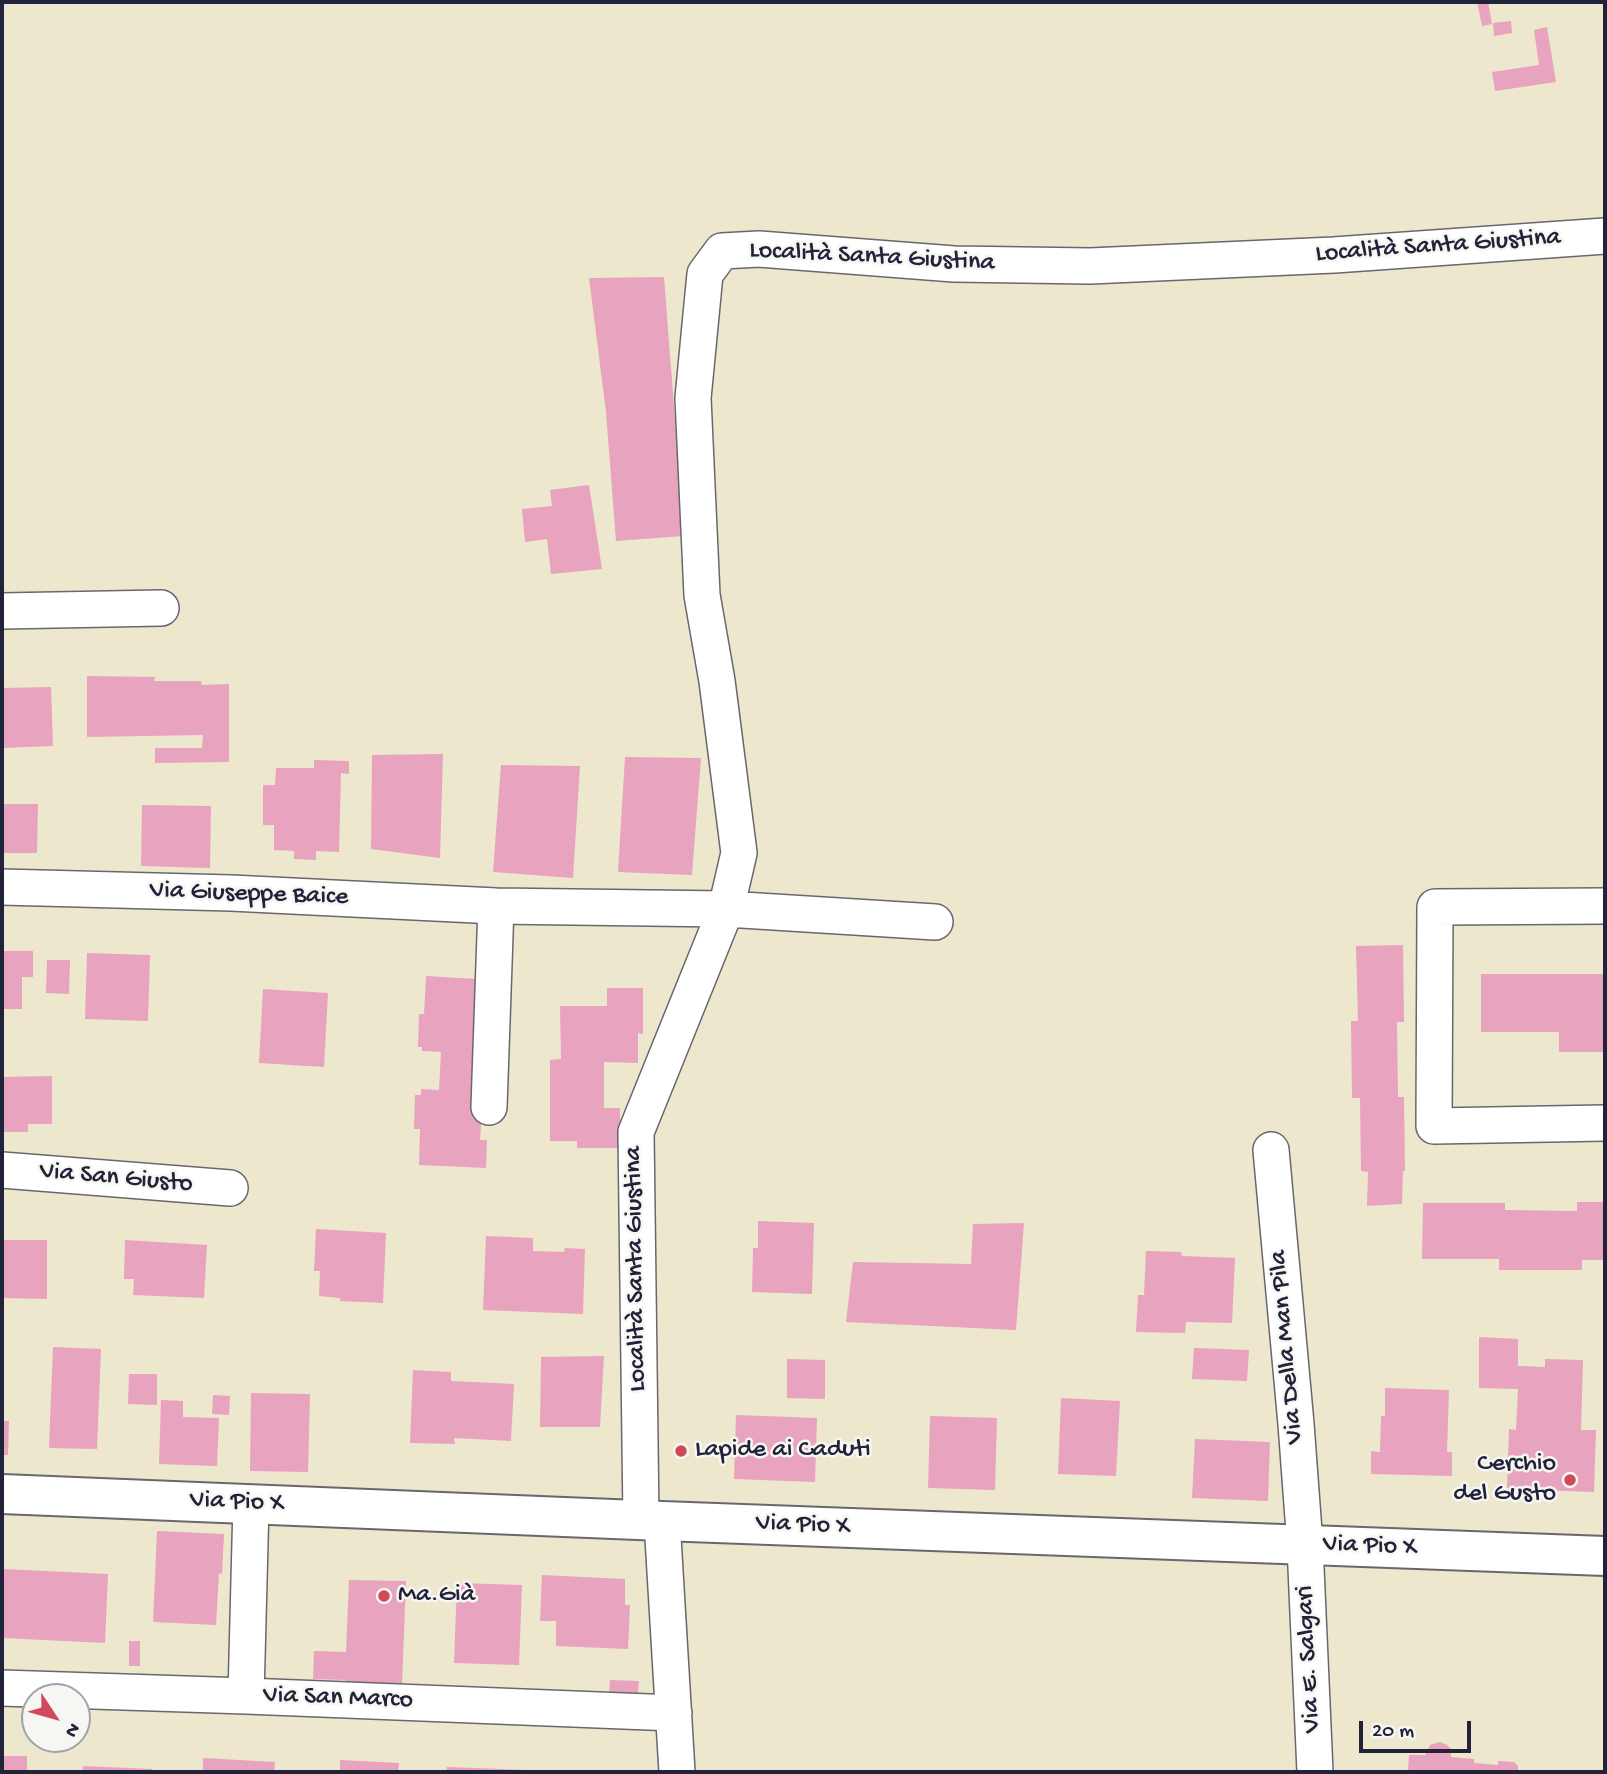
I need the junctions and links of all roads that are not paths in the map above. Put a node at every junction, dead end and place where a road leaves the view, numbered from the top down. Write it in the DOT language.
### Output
graph roads {
  1 [pos="1605,236"];
  2 [pos="161,608"];
  3 [pos="2,611"];
  4 [pos="2,887"];
  5 [pos="496,906"];
  6 [pos="1605,906"];
  7 [pos="726,909"];
  8 [pos="935,922"];
  9 [pos="489,1107"];
  10 [pos="1605,1123"];
  11 [pos="1270,1150"];
  12 [pos="2,1170"];
  13 [pos="230,1188"];
  14 [pos="2,1494"];
  15 [pos="251,1504"];
  16 [pos="652,1521"];
  17 [pos="1305,1545"];
  18 [pos="1605,1556"];
  19 [pos="2,1688"];
  20 [pos="246,1696"];
  21 [pos="674,1713"];
  22 [pos="677,1772"];
  23 [pos="1315,1772"];
  1 -- 7 [label="street, Località Santa Giustina"];
  2 -- 3 [label="street"];
  4 -- 5 [label="street, Via Giuseppe Baice"];
  5 -- 7 [label="street, Via Giuseppe Baice"];
  5 -- 9 [label="street"];
  6 -- 10 [label="street"];
  7 -- 8 [label="street"];
  7 -- 16 [label="street, Località Santa Giustina"];
  11 -- 17 [label="street, Via Della Man Pila"];
  12 -- 13 [label="street, Via San Giusto"];
  14 -- 15 [label="street, Via Pio X"];
  15 -- 16 [label="street, Via Pio X"];
  15 -- 20 [label="street"];
  16 -- 17 [label="street, Via Pio X"];
  16 -- 21 [label="street"];
  17 -- 18 [label="street, Via Pio X"];
  17 -- 23 [label="street, Via E. Salgari"];
  19 -- 20 [label="street, Via San Marco"];
  20 -- 21 [label="street, Via San Marco"];
  21 -- 22 [label="street"];
}
